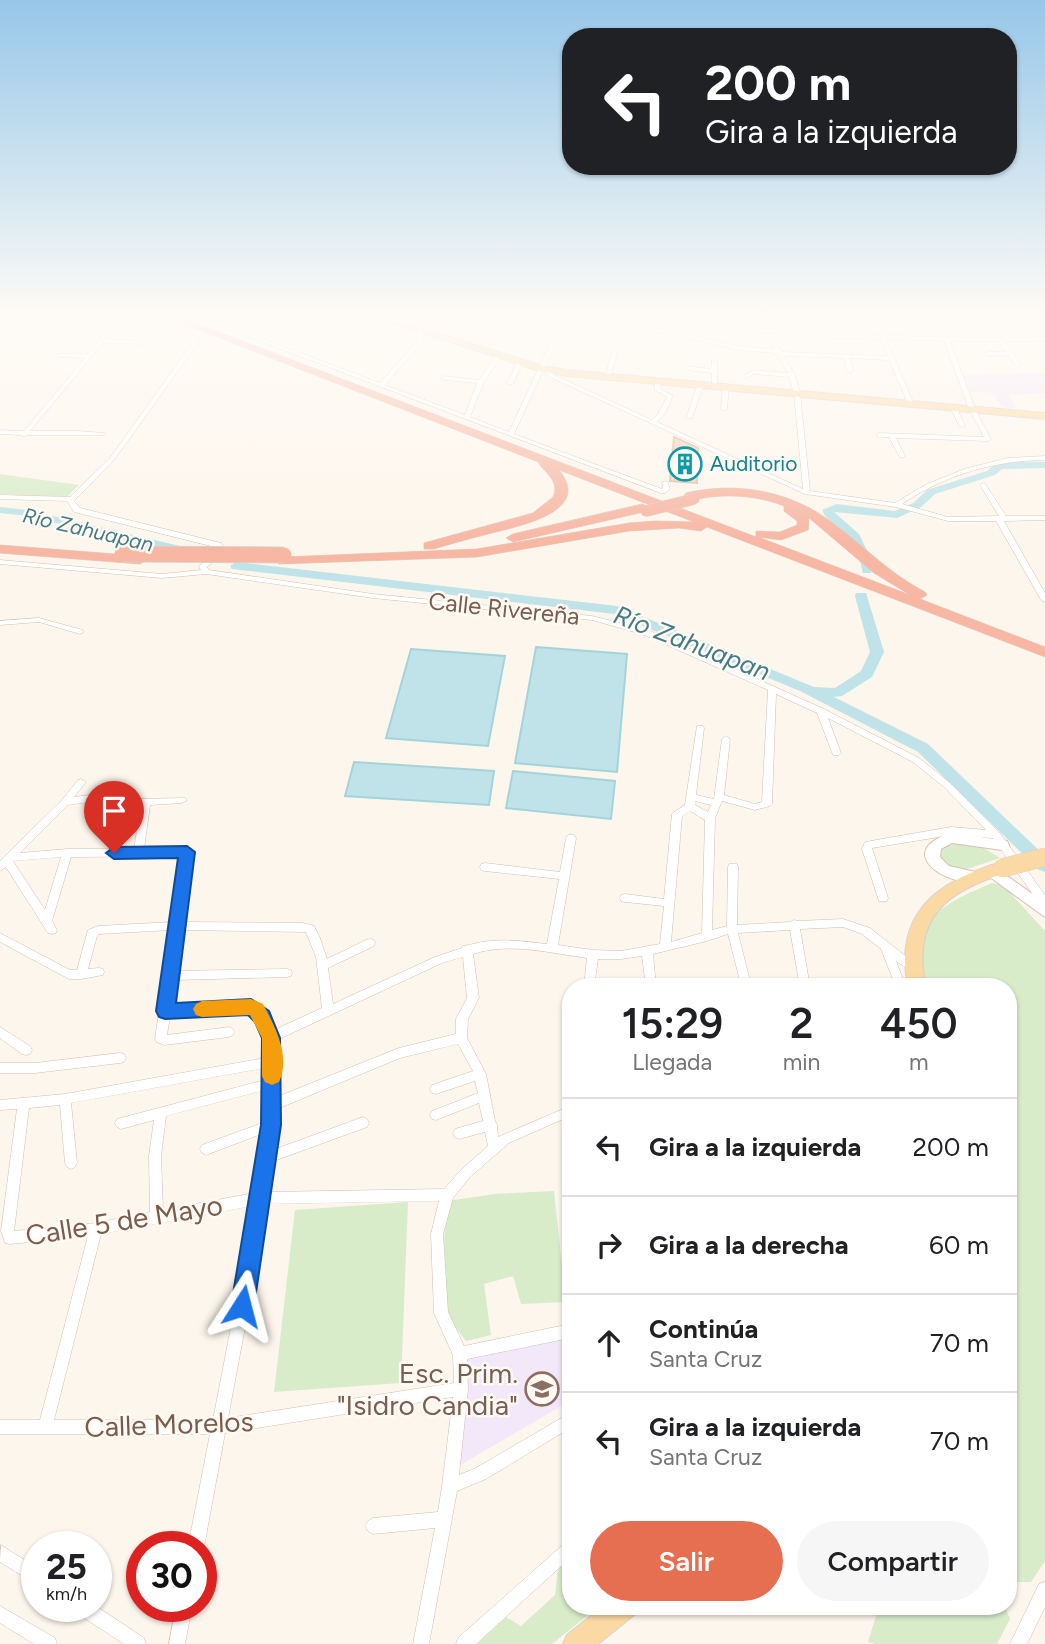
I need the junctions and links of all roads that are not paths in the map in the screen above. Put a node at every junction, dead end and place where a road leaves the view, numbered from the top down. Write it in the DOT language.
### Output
graph roads {
  1 [pos="60,391"];
  2 [pos="161,391"];
  3 [pos="363,391"];
  4 [pos="367,391"];
  5 [pos="394,391"];
  6 [pos="478,391"];
  7 [pos="532,391"];
  8 [pos="591,391"];
  9 [pos="659,391"];
  10 [pos="699,391"];
  11 [pos="722,391"];
  12 [pos="772,391"];
  13 [pos="905,391"];
  14 [pos="965,391"];
  15 [pos="797,393"];
  16 [pos="911,404"];
  17 [pos="954,408"];
  18 [pos="724,409"];
  19 [pos="972,409"];
  20 [pos="1045,416"];
  21 [pos="467,417"];
  22 [pos="689,418"];
  23 [pos="653,422"];
  24 [pos="962,426"];
  25 [pos="0,432"];
  26 [pos="103,434"];
  27 [pos="24,435"];
  28 [pos="511,435"];
  29 [pos="879,435"];
  30 [pos="892,436"];
  31 [pos="902,456"];
  32 [pos="536,457"];
  33 [pos="1045,458"];
  34 [pos="665,482"];
  35 [pos="983,485"];
  36 [pos="807,493"];
  37 [pos="692,497"];
  38 [pos="0,498"];
  39 [pos="70,500"];
  40 [pos="898,505"];
  41 [pos="644,509"];
  42 [pos="1045,518"];
  43 [pos="1001,519"];
  44 [pos="755,536"];
  45 [pos="0,543"];
  46 [pos="0,549"];
  47 [pos="391,551"];
  48 [pos="450,553"];
  49 [pos="284,558"];
  50 [pos="0,562"];
  51 [pos="205,572"];
  52 [pos="922,596"];
  53 [pos="1045,600"];
  54 [pos="0,623"];
  55 [pos="80,632"];
  56 [pos="1045,640"];
  57 [pos="1045,652"];
  58 [pos="772,690"];
  59 [pos="821,711"];
  60 [pos="700,728"];
  61 [pos="726,738"];
  62 [pos="836,753"];
  63 [pos="81,782"];
  64 [pos="182,800"];
  65 [pos="716,800"];
  66 [pos="146,801"];
  67 [pos="65,802"];
  68 [pos="691,802"];
  69 [pos="710,818"];
  70 [pos="570,838"];
  71 [pos="999,840"];
  72 [pos="67,853"];
  73 [pos="138,853"];
  74 [pos="1045,857"];
  75 [pos="6,862"];
  76 [pos="485,867"];
  77 [pos="733,867"];
  78 [pos="997,869"];
  79 [pos="563,876"];
  80 [pos="975,877"];
  81 [pos="625,898"];
  82 [pos="884,898"];
  83 [pos="668,903"];
  84 [pos="1045,903"];
  85 [pos="1045,911"];
  86 [pos="794,923"];
  87 [pos="176,926"];
  88 [pos="732,929"];
  89 [pos="0,937"];
  90 [pos="707,937"];
  91 [pos="370,943"];
  92 [pos="885,946"];
  93 [pos="552,948"];
  94 [pos="665,948"];
  95 [pos="467,949"];
  96 [pos="647,951"];
  97 [pos="593,954"];
  98 [pos="322,966"];
  99 [pos="913,968"];
  100 [pos="99,972"];
  101 [pos="287,973"];
  102 [pos="81,975"];
  103 [pos="169,976"];
  104 [pos="744,977"];
  105 [pos="590,978"];
  106 [pos="650,978"];
  107 [pos="803,978"];
  108 [pos="897,978"];
  109 [pos="915,978"];
  110 [pos="328,1010"];
  111 [pos="165,1011"];
  112 [pos="0,1032"];
  113 [pos="229,1032"];
  114 [pos="271,1038"];
  115 [pos="461,1038"];
  116 [pos="26,1050"];
  117 [pos="120,1058"];
  118 [pos="271,1062"];
  119 [pos="0,1068"];
  120 [pos="480,1074"];
  121 [pos="272,1083"];
  122 [pos="436,1089"];
  123 [pos="485,1095"];
  124 [pos="65,1099"];
  125 [pos="24,1103"];
  126 [pos="0,1105"];
  127 [pos="272,1105"];
  128 [pos="161,1112"];
  129 [pos="562,1114"];
  130 [pos="436,1115"];
  131 [pos="121,1123"];
  132 [pos="363,1123"];
  133 [pos="271,1125"];
  134 [pos="491,1125"];
  135 [pos="460,1133"];
  136 [pos="494,1148"];
  137 [pos="206,1149"];
  138 [pos="266,1158"];
  139 [pos="71,1163"];
  140 [pos="447,1195"];
  141 [pos="260,1198"];
  142 [pos="157,1217"];
  143 [pos="96,1228"];
  144 [pos="562,1333"];
  145 [pos="460,1354"];
  146 [pos="461,1389"];
  147 [pos="562,1425"];
  148 [pos="0,1427"];
  149 [pos="219,1427"];
  150 [pos="45,1428"];
  151 [pos="450,1486"];
  152 [pos="444,1519"];
  153 [pos="373,1526"];
  154 [pos="199,1531"];
  155 [pos="1,1553"];
  156 [pos="562,1555"];
  157 [pos="21,1566"];
  158 [pos="1045,1590"];
  159 [pos="0,1614"];
  160 [pos="613,1615"];
  161 [pos="105,1622"];
  162 [pos="181,1622"];
  163 [pos="49,1644"];
  164 [pos="138,1644"];
  165 [pos="177,1644"];
  166 [pos="421,1644"];
  167 [pos="464,1644"];
  168 [pos="576,1644"];
  169 [pos="1018,1644"];
  1 -- 27 [label="street"];
  2 -- 39 [label="street"];
  3 -- 32 [label="highway"];
  4 -- 44 [label="highway"];
  5 -- 21 [label="street"];
  6 -- 21 [label="street"];
  7 -- 28 [label="street"];
  8 -- 23 [label="street"];
  9 -- 23 [label="street"];
  10 -- 22 [label="street"];
  11 -- 18 [label="street"];
  12 -- 15 [label="main road"];
  13 -- 16 [label="street"];
  14 -- 19 [label="street"];
  15 -- 16 [label="main road"];
  15 -- 36 [label="street"];
  16 -- 17 [label="main road"];
  17 -- 19 [label="main road"];
  17 -- 24 [label="street"];
  19 -- 20 [label="main road"];
  19 -- 30 [label="street"];
  21 -- 28 [label="street"];
  23 -- 36 [label="street"];
  25 -- 27 [label="street"];
  26 -- 27 [label="street"];
  28 -- 34 [label="street"];
  29 -- 30 [label="street"];
  30 -- 31 [label="street"];
  32 -- 44 [label="highway"];
  32 -- 47 [label="highway"];
  33 -- 40 [label="street"];
  35 -- 43 [label="street"];
  36 -- 40 [label="street"];
  37 -- 41 [label="highway, bridge"];
  37 -- 44 [label="highway"];
  37 -- 52 [label="highway"];
  38 -- 39 [label="street"];
  39 -- 51 [label="street"];
  40 -- 43 [label="street"];
  41 -- 47 [label="highway"];
  41 -- 48 [label="highway"];
  42 -- 43 [label="street"];
  43 -- 53 [label="street"];
  44 -- 48 [label="highway"];
  44 -- 52 [label="highway"];
  44 -- 57 [label="highway"];
  45 -- 49 [label="highway, bridge"];
  46 -- 49 [label="highway"];
  47 -- 49 [label="highway"];
  48 -- 49 [label="highway"];
  50 -- 51 [label="street, Calle Rivereña"];
  51 -- 58 [label="street, Calle Rivereña"];
  52 -- 56 [label="highway"];
  54 -- 55 [label="street"];
  58 -- 59 [label="street, Calle Rivereña"];
  58 -- 65 [label="street"];
  59 -- 62 [label="street"];
  59 -- 71 [label="street, Calle Rivereña"];
  60 -- 68 [label="street"];
  61 -- 65 [label="street"];
  63 -- 67 [label="street"];
  64 -- 66 [label="street"];
  65 -- 68 [label="street"];
  65 -- 69 [label="street"];
  66 -- 67 [label="street"];
  66 -- 73 [label="street"];
  67 -- 75 [label="street"];
  68 -- 69 [label="street"];
  68 -- 83 [label="street"];
  69 -- 90 [label="street"];
  70 -- 79 [label="street"];
  71 -- 80 [label="main road"];
  71 -- 82 [label="street"];
  71 -- 84 [label="street, Calle Rivereña"];
  72 -- 73 [label="street"];
  72 -- 75 [label="street"];
  72 -- 75 [label="street"];
  73 -- 87 [label="street"];
  74 -- 78 [label="main road, bridge"];
  76 -- 79 [label="street"];
  77 -- 88 [label="street"];
  78 -- 80 [label="main road"];
  78 -- 85 [label="main road"];
  79 -- 93 [label="street"];
  80 -- 99 [label="main road"];
  81 -- 83 [label="street"];
  83 -- 94 [label="street"];
  86 -- 88 [label="street"];
  86 -- 92 [label="street"];
  86 -- 107 [label="street"];
  87 -- 98 [label="street"];
  87 -- 102 [label="street"];
  87 -- 103 [label="street"];
  88 -- 90 [label="street"];
  88 -- 104 [label="street"];
  89 -- 102 [label="street"];
  90 -- 94 [label="street"];
  91 -- 98 [label="street"];
  92 -- 99 [label="street"];
  92 -- 108 [label="street"];
  93 -- 95 [label="street"];
  93 -- 97 [label="street"];
  94 -- 96 [label="street"];
  95 -- 110 [label="street"];
  95 -- 115 [label="street"];
  96 -- 97 [label="street"];
  96 -- 106 [label="street"];
  97 -- 105 [label="street"];
  98 -- 110 [label="street"];
  99 -- 109 [label="main road"];
  100 -- 102 [label="street"];
  101 -- 103 [label="street"];
  103 -- 111 [label="street"];
  110 -- 114 [label="street"];
  111 -- 113 [label="street"];
  111 -- 114 [label="street"];
  112 -- 116 [label="street"];
  114 -- 118 [label="street"];
  115 -- 120 [label="street"];
  115 -- 127 [label="street"];
  117 -- 119 [label="street"];
  118 -- 121 [label="street"];
  118 -- 124 [label="street"];
  120 -- 122 [label="street"];
  120 -- 123 [label="street"];
  121 -- 127 [label="street"];
  121 -- 128 [label="street"];
  123 -- 130 [label="street"];
  123 -- 134 [label="street"];
  124 -- 125 [label="street"];
  124 -- 139 [label="street"];
  125 -- 126 [label="street"];
  125 -- 143 [label="street, Calle 5 de Mayo"];
  127 -- 133 [label="street"];
  128 -- 131 [label="street"];
  128 -- 142 [label="street"];
  129 -- 136 [label="street"];
  132 -- 138 [label="street"];
  133 -- 137 [label="street"];
  133 -- 138 [label="street"];
  134 -- 135 [label="street"];
  134 -- 136 [label="street"];
  136 -- 140 [label="street"];
  138 -- 141 [label="street"];
  140 -- 141 [label="street, Calle 5 de Mayo"];
  140 -- 145 [label="street"];
  141 -- 142 [label="street, Calle 5 de Mayo"];
  141 -- 149 [label="street"];
  142 -- 143 [label="street, Calle 5 de Mayo"];
  143 -- 150 [label="street"];
  144 -- 145 [label="street"];
  145 -- 146 [label="street"];
  146 -- 149 [label="street, Calle Morelos"];
  146 -- 151 [label="street"];
  147 -- 151 [label="street"];
  148 -- 150 [label="street, Calle Morelos"];
  149 -- 150 [label="street, Calle Morelos"];
  149 -- 154 [label="street"];
  151 -- 152 [label="street"];
  152 -- 153 [label="street"];
  152 -- 166 [label="street"];
  155 -- 157 [label="street"];
  156 -- 167 [label="street"];
  158 -- 169 [label="street"];
  159 -- 163 [label="street"];
  160 -- 168 [label="main road"];
  161 -- 164 [label="street"];
  162 -- 165 [label="street"];
}
